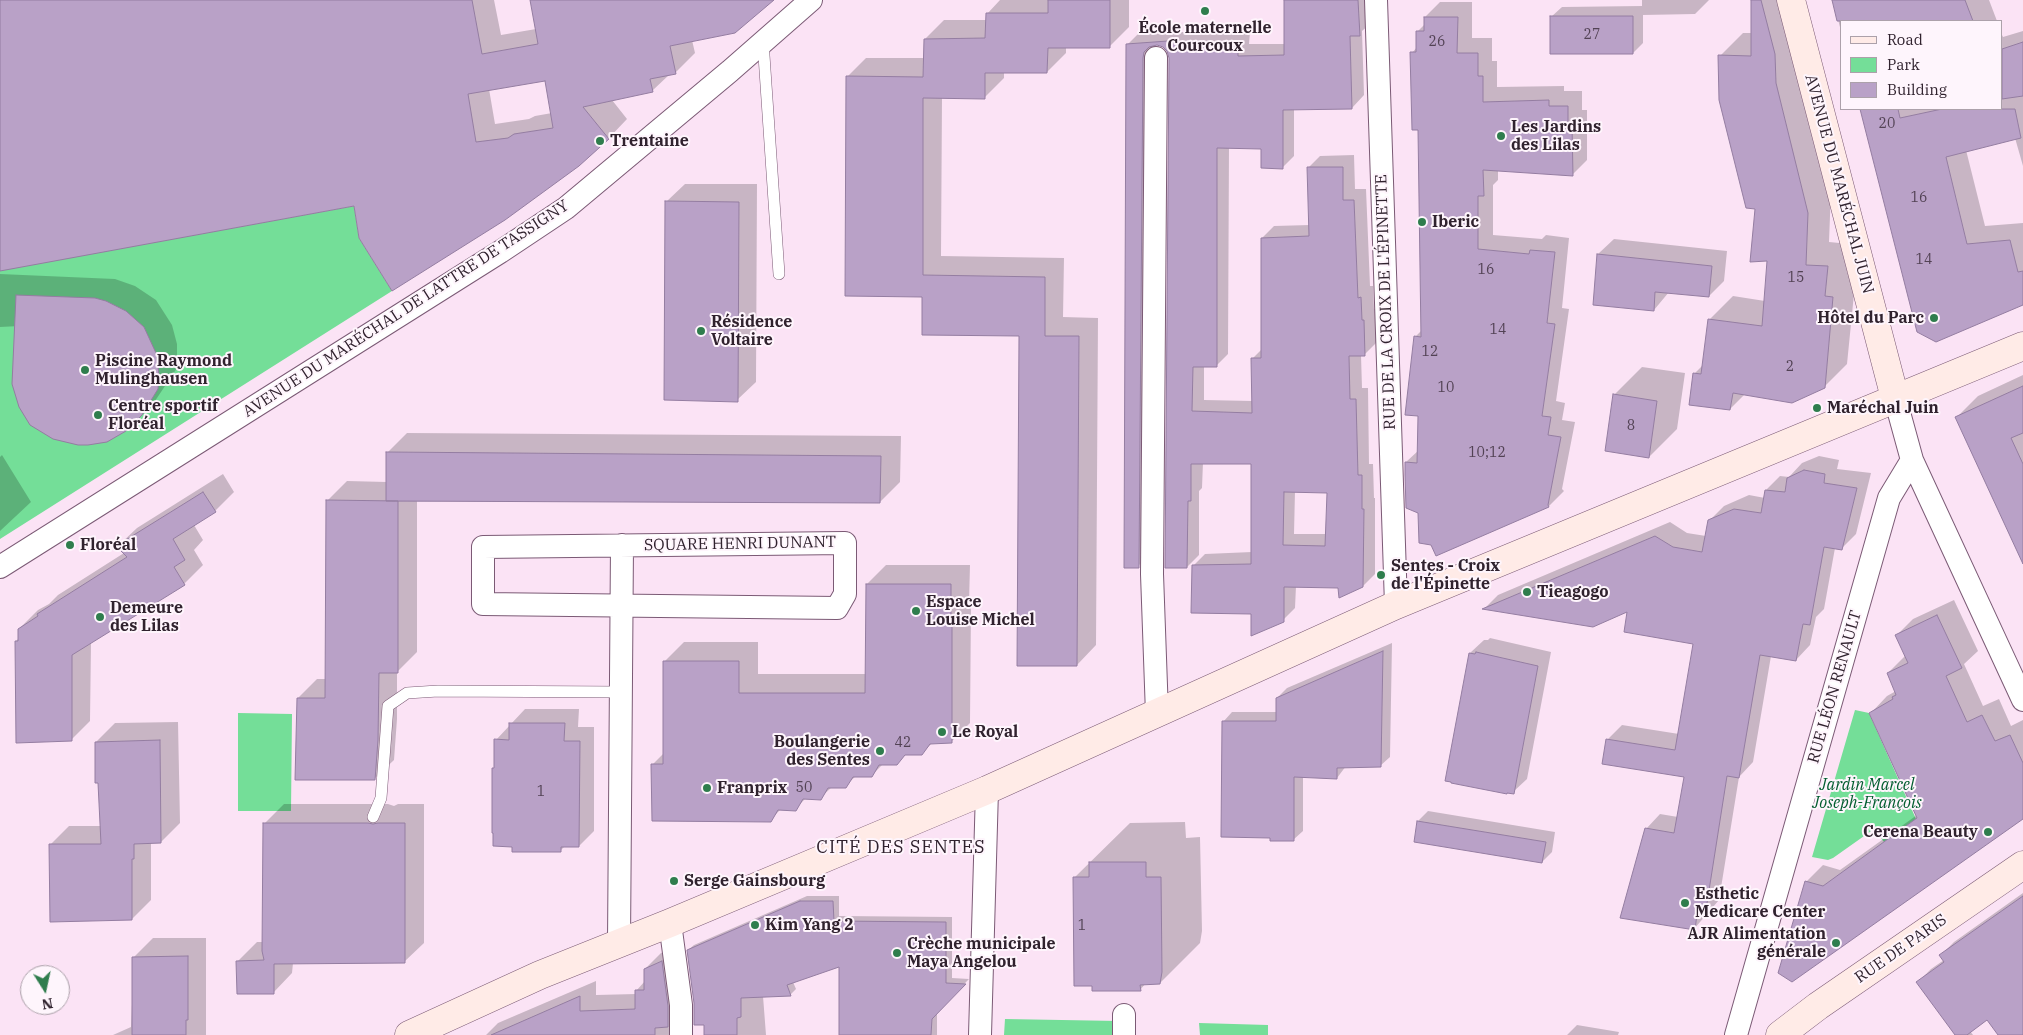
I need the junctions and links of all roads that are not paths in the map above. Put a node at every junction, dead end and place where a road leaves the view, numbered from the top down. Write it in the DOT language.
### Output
graph roads {
  1 [pos="811,0"];
  2 [pos="1376,0"];
  3 [pos="1791,0"];
  4 [pos="763,40"];
  5 [pos="1156,58"];
  6 [pos="779,274"];
  7 [pos="2023,346"];
  8 [pos="1895,398"];
  9 [pos="1912,460"];
  10 [pos="622,545"];
  11 [pos="0,567"];
  12 [pos="622,605"];
  13 [pos="1396,605"];
  14 [pos="622,692"];
  15 [pos="2023,700"];
  16 [pos="1157,714"];
  17 [pos="987,790"];
  18 [pos="373,817"];
  19 [pos="2023,864"];
  20 [pos="670,923"];
  21 [pos="620,942"];
  22 [pos="408,1035"];
  23 [pos="681,1035"];
  24 [pos="980,1035"];
  25 [pos="1736,1035"];
  26 [pos="1780,1035"];
  1 -- 4 [label="street, AVENUE DU MARÉCHAL DE LATTRE DE TASSIGNY"];
  2 -- 13 [label="street, RUE DE LA CROIX DE L'ÉPINETTE"];
  3 -- 8 [label="street, AVENUE DU MARÉCHAL JUIN"];
  4 -- 6 [label="lane"];
  4 -- 11 [label="street, AVENUE DU MARÉCHAL DE LATTRE DE TASSIGNY"];
  5 -- 16 [label="street"];
  7 -- 8 [label="street"];
  8 -- 9 [label="street"];
  8 -- 13 [label="street"];
  9 -- 15 [label="street"];
  9 -- 25 [label="street, RUE LÉON RENAULT"];
  10 -- 12 [label="street, SQUARE HENRI DUNANT"];
  10 -- 12 [label="street, SQUARE HENRI DUNANT"];
  10 -- 12 [label="street, SQUARE HENRI DUNANT"];
  12 -- 14 [label="street, SQUARE HENRI DUNANT"];
  13 -- 16 [label="street"];
  14 -- 18 [label="lane"];
  14 -- 21 [label="street, SQUARE HENRI DUNANT"];
  16 -- 17 [label="street"];
  17 -- 20 [label="street"];
  17 -- 24 [label="street"];
  19 -- 26 [label="street, RUE DE PARIS"];
  20 -- 21 [label="street"];
  20 -- 23 [label="street"];
  21 -- 22 [label="street"];
}
